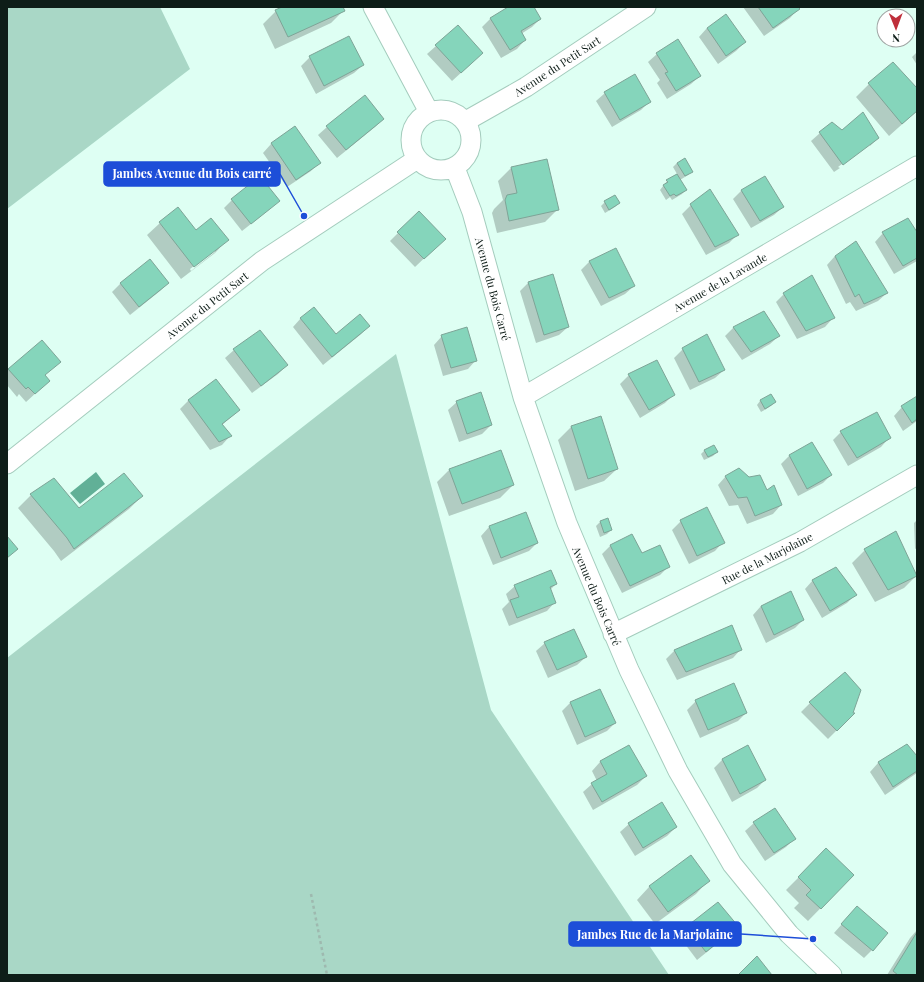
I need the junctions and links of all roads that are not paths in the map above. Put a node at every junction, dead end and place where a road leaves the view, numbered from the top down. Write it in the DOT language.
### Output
graph roads {
  1 [pos="373,7"];
  2 [pos="646,7"];
  3 [pos="429,112"];
  4 [pos="466,121"];
  5 [pos="417,159"];
  6 [pos="917,166"];
  7 [pos="455,168"];
  8 [pos="523,398"];
  9 [pos="7,464"];
  10 [pos="917,475"];
  11 [pos="613,634"];
  12 [pos="832,975"];
  1 -- 3 [label="street"];
  2 -- 4 [label="street, Avenue du Petit Sart"];
  3 -- 4 [label="street"];
  3 -- 5 [label="street"];
  4 -- 7 [label="street"];
  5 -- 7 [label="street"];
  5 -- 9 [label="street, Avenue du Petit Sart"];
  6 -- 8 [label="street, Avenue de la Lavande"];
  7 -- 8 [label="street, Avenue du Bois Carré"];
  8 -- 11 [label="street, Avenue du Bois Carré"];
  10 -- 11 [label="street, Rue de la Marjolaine"];
  11 -- 12 [label="street, Avenue du Bois Carré"];
}
